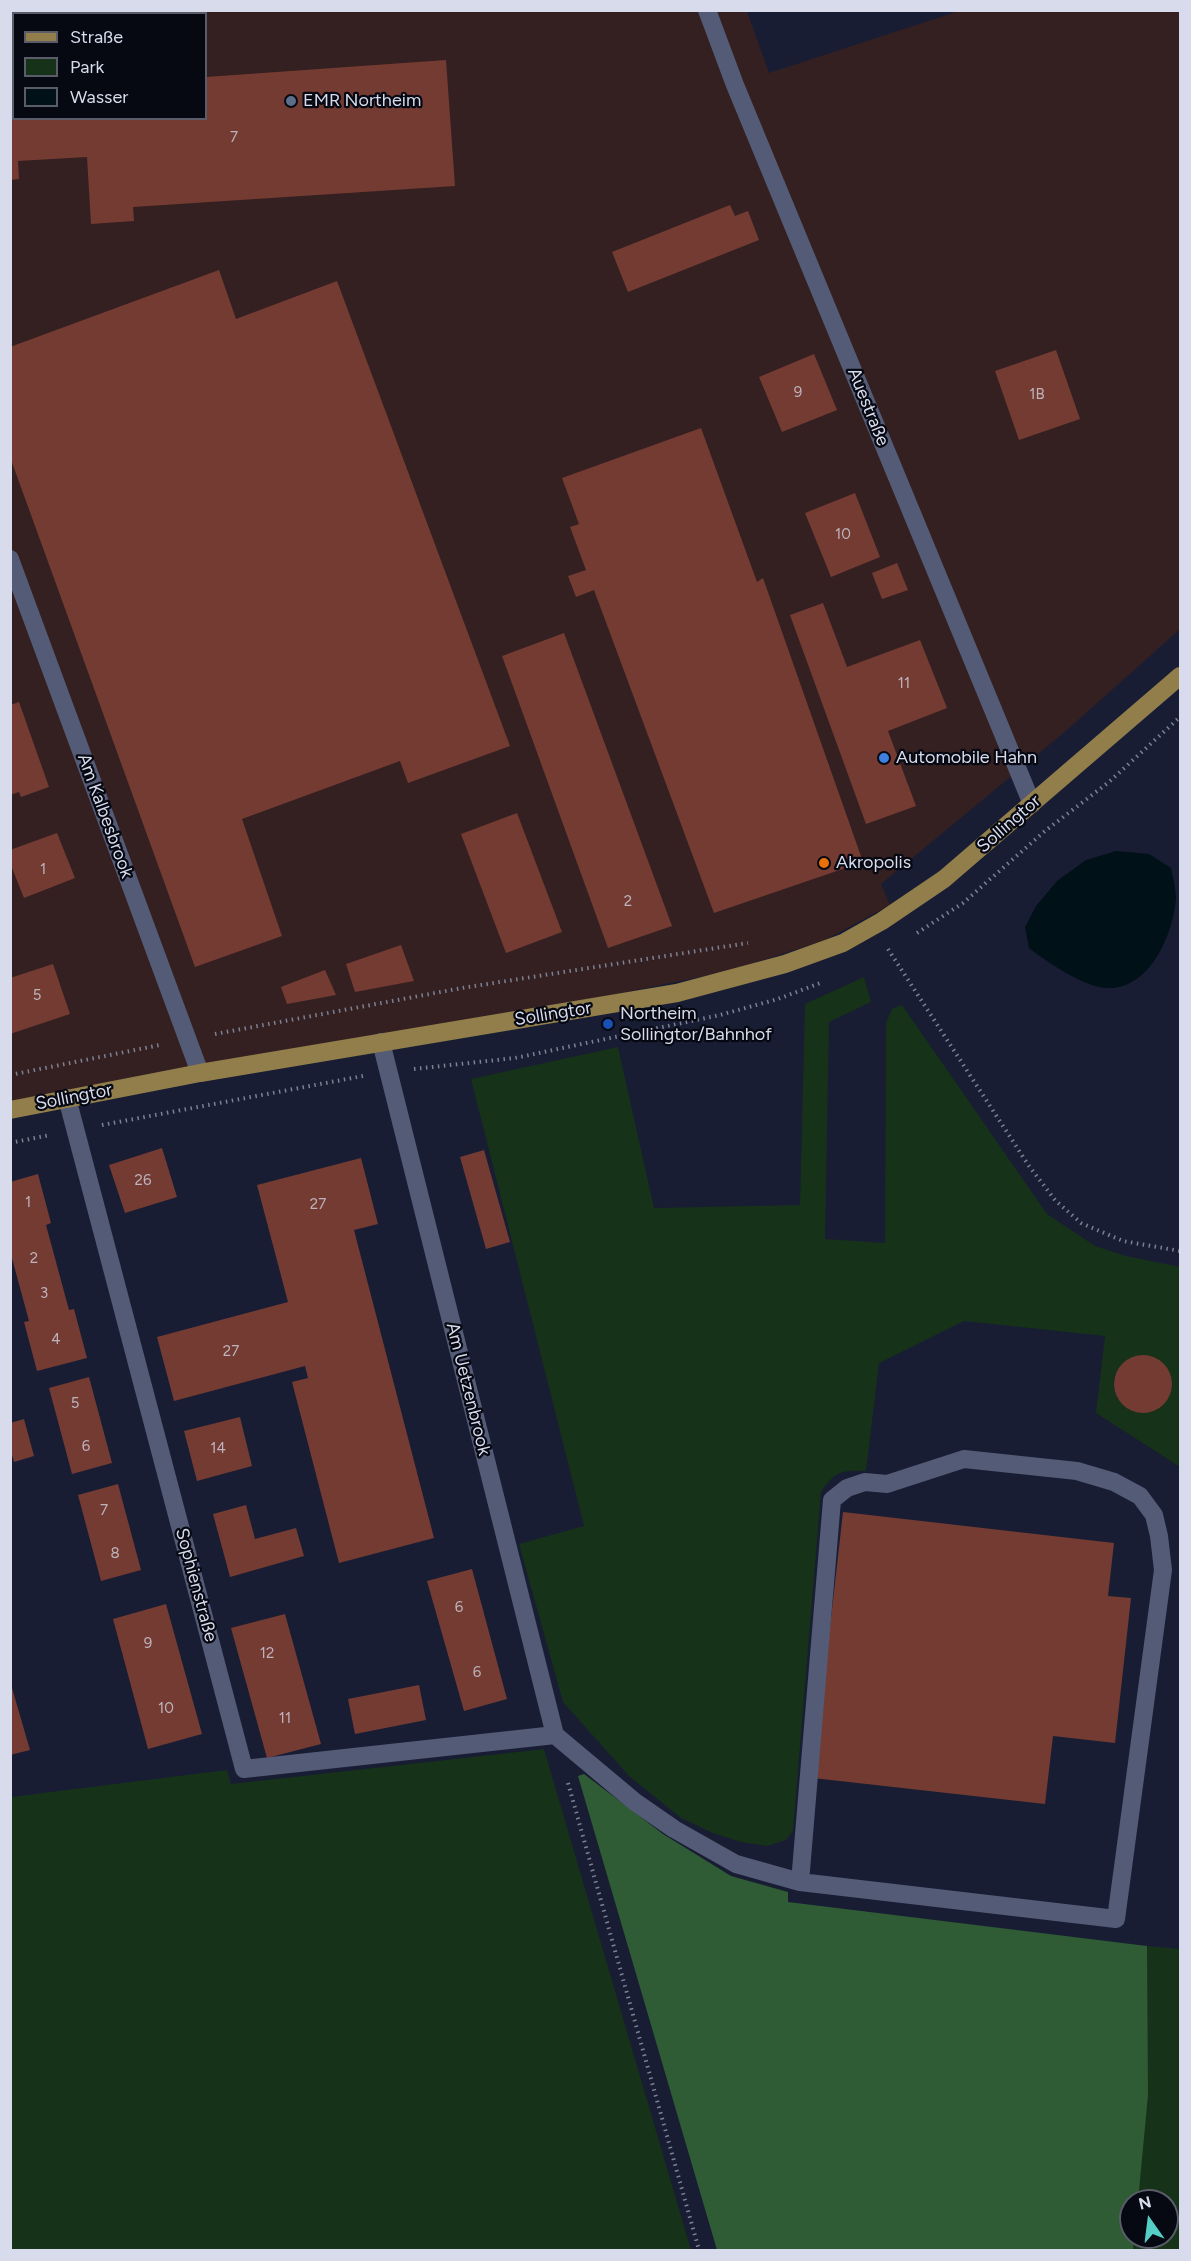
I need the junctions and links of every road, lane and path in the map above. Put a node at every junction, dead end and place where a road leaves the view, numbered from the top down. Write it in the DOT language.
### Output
graph roads {
  1 [pos="707,10"];
  2 [pos="10,559"];
  3 [pos="1180,676"];
  4 [pos="1180,717"];
  5 [pos="1032,804"];
  6 [pos="1045,831"];
  7 [pos="751,943"];
  8 [pos="887,949"];
  9 [pos="187,1039"];
  10 [pos="381,1042"];
  11 [pos="388,1071"];
  12 [pos="200,1073"];
  13 [pos="10,1075"];
  14 [pos="68,1098"];
  15 [pos="10,1110"];
  16 [pos="76,1130"];
  17 [pos="10,1143"];
  18 [pos="1180,1251"];
  19 [pos="555,1735"];
  20 [pos="568,1781"];
  21 [pos="800,1882"];
  22 [pos="699,2250"];
  1 -- 5 [label="street, Auestraße"];
  2 -- 9 [label="street, Am Kalbesbrook"];
  3 -- 5 [label="main road, Sollingtor"];
  4 -- 6 [label="path"];
  5 -- 10 [label="main road, Sollingtor"];
  7 -- 9 [label="path"];
  8 -- 18 [label="path"];
  9 -- 12 [label="street, Am Kalbesbrook"];
  9 -- 13 [label="path"];
  10 -- 11 [label="street, Am Uetzenbrook"];
  10 -- 12 [label="main road, Sollingtor"];
  11 -- 16 [label="path"];
  11 -- 19 [label="street, Am Uetzenbrook"];
  12 -- 14 [label="main road, Sollingtor"];
  14 -- 15 [label="main road, Sollingtor"];
  14 -- 16 [label="street, Sophienstraße"];
  16 -- 17 [label="path"];
  16 -- 19 [label="street, Sophienstraße"];
  19 -- 21 [label="street"];
  20 -- 22 [label="path"];
  21 -- 21 [label="street"];
}
